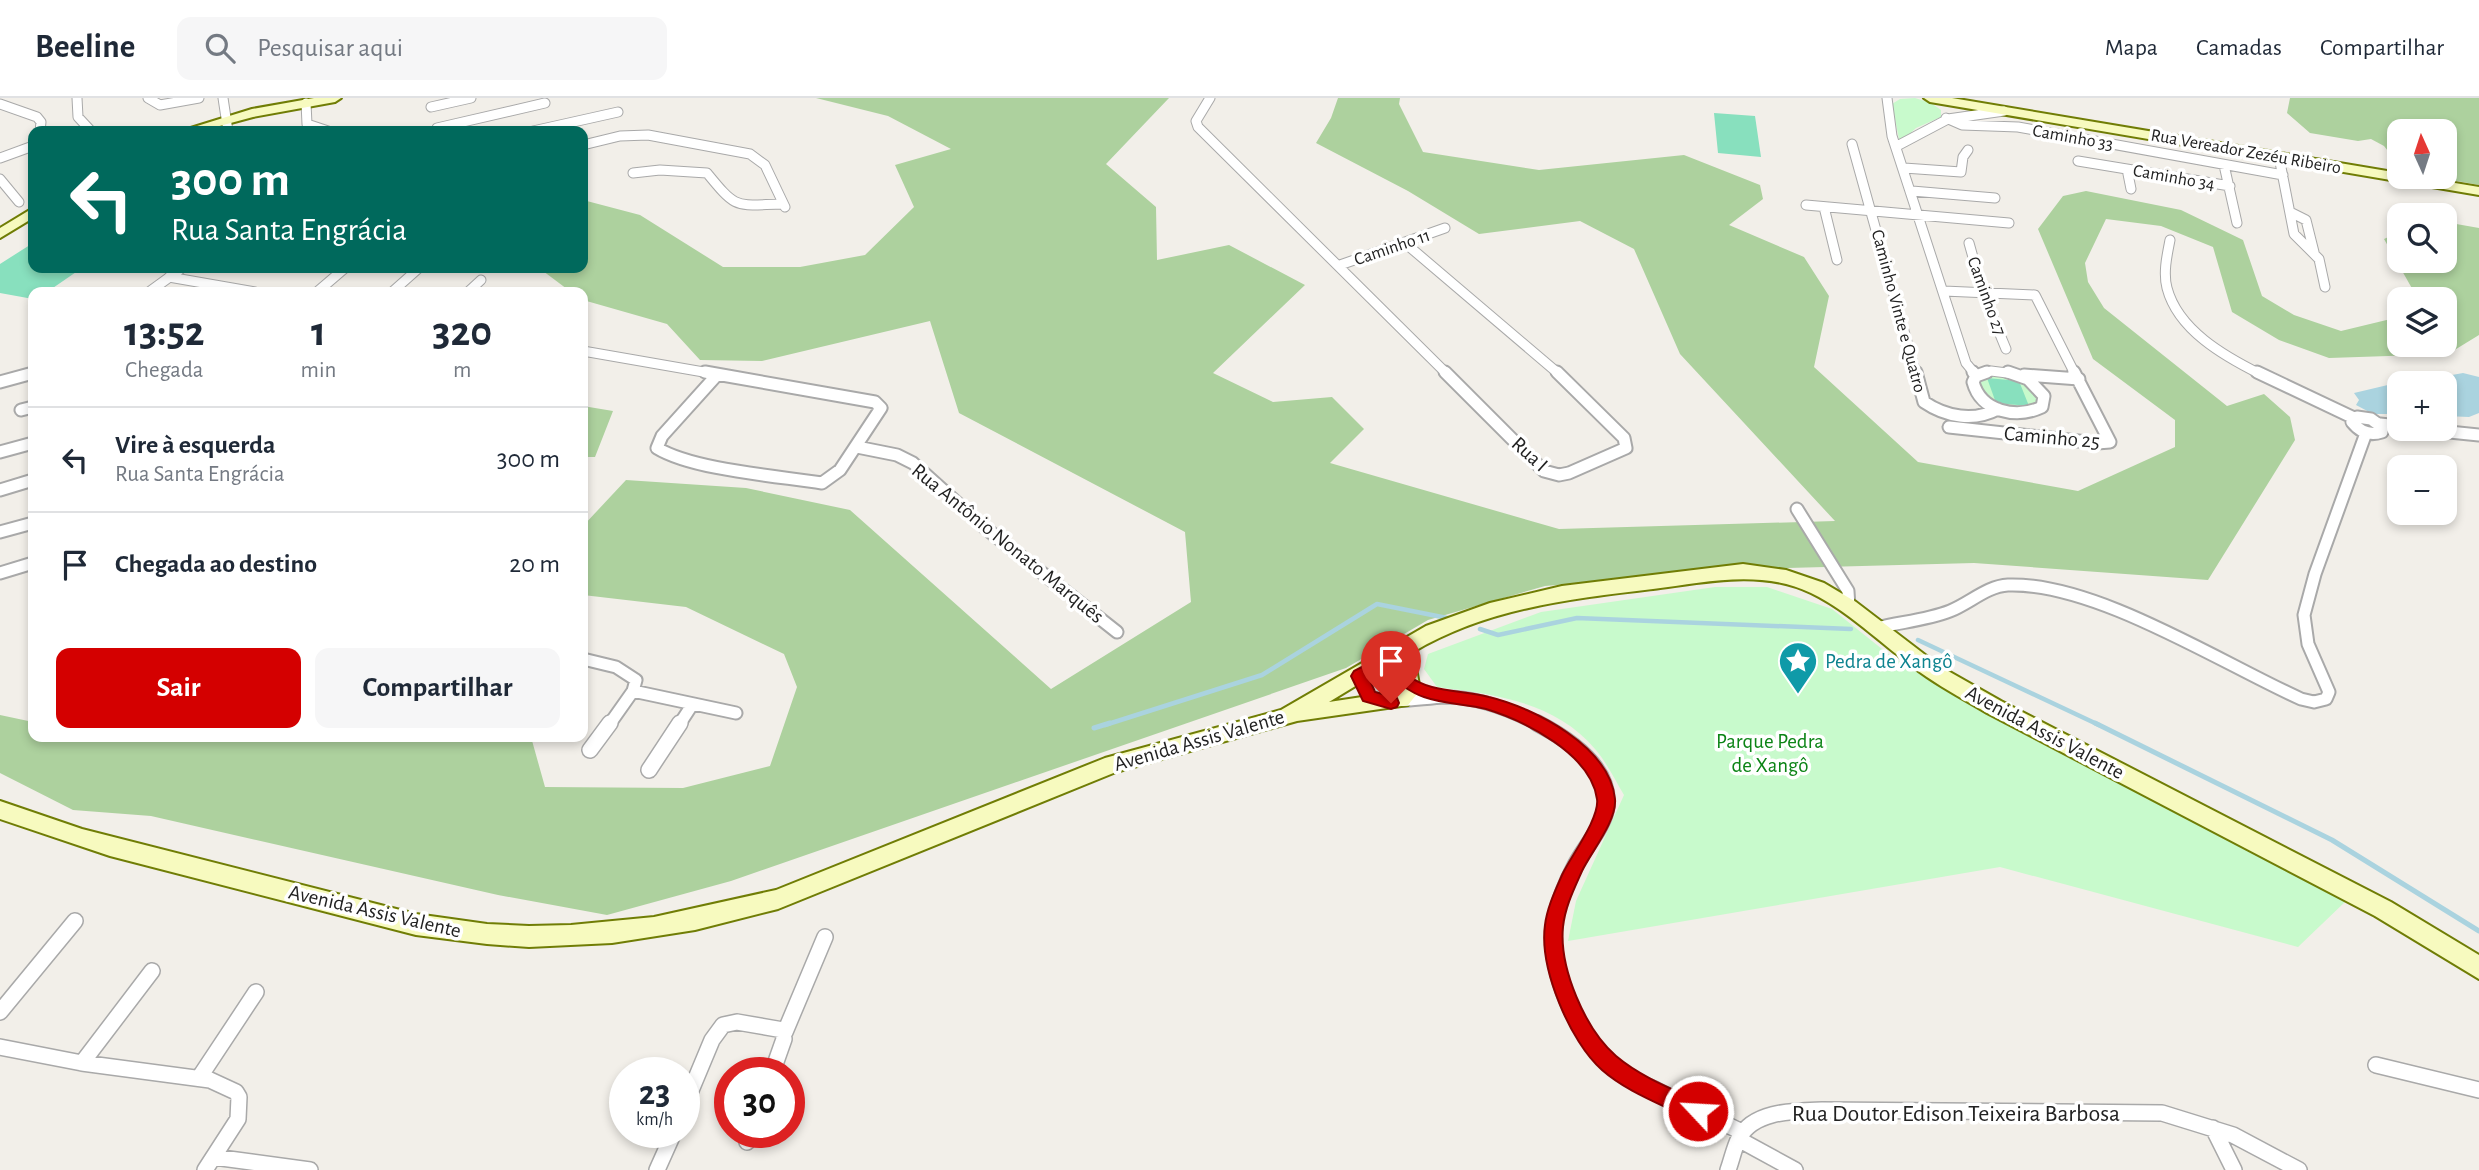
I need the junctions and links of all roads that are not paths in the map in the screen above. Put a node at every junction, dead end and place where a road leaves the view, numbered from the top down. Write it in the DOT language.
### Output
graph roads {
  1 [pos="77,98"];
  2 [pos="148,98"];
  3 [pos="199,98"];
  4 [pos="223,98"];
  5 [pos="335,98"];
  6 [pos="471,98"];
  7 [pos="1210,98"];
  8 [pos="1886,98"];
  9 [pos="1931,98"];
  10 [pos="429,102"];
  11 [pos="306,103"];
  12 [pos="545,103"];
  13 [pos="2,105"];
  14 [pos="2013,111"];
  15 [pos="618,112"];
  16 [pos="1946,118"];
  17 [pos="227,125"];
  18 [pos="41,126"];
  19 [pos="82,126"];
  20 [pos="311,126"];
  21 [pos="436,126"];
  22 [pos="453,126"];
  23 [pos="555,126"];
  24 [pos="588,144"];
  25 [pos="1852,144"];
  26 [pos="1897,146"];
  27 [pos="28,147"];
  28 [pos="1968,150"];
  29 [pos="2279,157"];
  30 [pos="0,158"];
  31 [pos="2078,160"];
  32 [pos="2224,165"];
  33 [pos="1904,168"];
  34 [pos="2127,169"];
  35 [pos="1948,171"];
  36 [pos="632,173"];
  37 [pos="2283,175"];
  38 [pos="2176,177"];
  39 [pos="0,179"];
  40 [pos="2230,186"];
  41 [pos="2131,189"];
  42 [pos="1912,191"];
  43 [pos="2178,191"];
  44 [pos="2479,191"];
  45 [pos="1995,198"];
  46 [pos="19,202"];
  47 [pos="784,205"];
  48 [pos="1806,205"];
  49 [pos="1824,206"];
  50 [pos="1871,211"];
  51 [pos="2290,212"];
  52 [pos="28,215"];
  53 [pos="1920,216"];
  54 [pos="2009,223"];
  55 [pos="2237,223"];
  56 [pos="1445,228"];
  57 [pos="0,234"];
  58 [pos="2170,240"];
  59 [pos="1405,243"];
  60 [pos="1969,243"];
  61 [pos="2314,252"];
  62 [pos="1837,260"];
  63 [pos="1340,265"];
  64 [pos="175,273"];
  65 [pos="339,273"];
  66 [pos="413,273"];
  67 [pos="169,277"];
  68 [pos="481,280"];
  69 [pos="156,287"];
  70 [pos="226,287"];
  71 [pos="323,287"];
  72 [pos="398,287"];
  73 [pos="473,287"];
  74 [pos="2325,287"];
  75 [pos="1944,290"];
  76 [pos="1983,293"];
  77 [pos="2006,349"];
  78 [pos="588,352"];
  79 [pos="28,374"];
  80 [pos="2020,375"];
  81 [pos="716,376"];
  82 [pos="1976,376"];
  83 [pos="2079,379"];
  84 [pos="0,382"];
  85 [pos="28,408"];
  86 [pos="1998,409"];
  87 [pos="21,410"];
  88 [pos="2354,418"];
  89 [pos="2380,424"];
  90 [pos="2387,425"];
  91 [pos="1949,427"];
  92 [pos="2366,433"];
  93 [pos="2457,433"];
  94 [pos="2479,435"];
  95 [pos="28,445"];
  96 [pos="857,447"];
  97 [pos="0,453"];
  98 [pos="28,482"];
  99 [pos="0,490"];
  100 [pos="1797,509"];
  101 [pos="28,524"];
  102 [pos="3,531"];
  103 [pos="28,565"];
  104 [pos="0,573"];
  105 [pos="1849,607"];
  106 [pos="1877,628"];
  107 [pos="1117,632"];
  108 [pos="1403,649"];
  109 [pos="588,660"];
  110 [pos="1367,671"];
  111 [pos="1410,683"];
  112 [pos="633,691"];
  113 [pos="1449,697"];
  114 [pos="1391,703"];
  115 [pos="692,705"];
  116 [pos="736,713"];
  117 [pos="1287,717"];
  118 [pos="590,750"];
  119 [pos="649,769"];
  120 [pos="0,810"];
  121 [pos="75,920"];
  122 [pos="825,937"];
  123 [pos="2479,968"];
  124 [pos="152,971"];
  125 [pos="256,992"];
  126 [pos="0,1012"];
  127 [pos="785,1032"];
  128 [pos="0,1046"];
  129 [pos="778,1057"];
  130 [pos="82,1063"];
  131 [pos="2376,1065"];
  132 [pos="700,1070"];
  133 [pos="199,1079"];
  134 [pos="2479,1090"];
  135 [pos="2213,1128"];
  136 [pos="1741,1136"];
  137 [pos="667,1148"];
  138 [pos="210,1163"];
  139 [pos="310,1170"];
  140 [pos="657,1170"];
  141 [pos="1728,1170"];
  142 [pos="1795,1170"];
  143 [pos="2234,1170"];
  144 [pos="2299,1170"];
  1 -- 19 [label="street"];
  2 -- 3 [label="street"];
  4 -- 17 [label="street"];
  5 -- 11 [label="main road"];
  6 -- 10 [label="street"];
  7 -- 63 [label="street, Rua I"];
  8 -- 26 [label="street"];
  9 -- 14 [label="main road, Rua Vereador Zezéu Ribeiro"];
  9 -- 16 [label="street"];
  10 -- 21 [label="street"];
  11 -- 17 [label="main road"];
  11 -- 20 [label="street"];
  12 -- 22 [label="street"];
  13 -- 18 [label="street"];
  14 -- 16 [label="street, Rua Vereador Zezéu Ribeiro"];
  14 -- 29 [label="main road, Rua Vereador Zezéu Ribeiro"];
  15 -- 23 [label="street"];
  16 -- 26 [label="street, Rua Vereador Zezéu Ribeiro"];
  16 -- 32 [label="street, Caminho 33"];
  24 -- 47 [label="street"];
  25 -- 50 [label="street, Caminho Vinte e Quatro"];
  26 -- 33 [label="street"];
  27 -- 30 [label="street"];
  28 -- 35 [label="street"];
  29 -- 37 [label="street"];
  29 -- 44 [label="main road, Rua Vereador Zezéu Ribeiro"];
  31 -- 34 [label="street, Caminho 34"];
  32 -- 37 [label="street, Caminho 33"];
  32 -- 40 [label="street"];
  33 -- 35 [label="street"];
  33 -- 42 [label="street"];
  34 -- 38 [label="street, Caminho 34"];
  34 -- 41 [label="street"];
  36 -- 47 [label="street"];
  37 -- 51 [label="street"];
  38 -- 40 [label="street, Caminho 34"];
  38 -- 43 [label="street"];
  39 -- 46 [label="street"];
  40 -- 55 [label="street"];
  42 -- 45 [label="street"];
  42 -- 53 [label="street"];
  48 -- 49 [label="street"];
  49 -- 50 [label="street"];
  49 -- 62 [label="street"];
  50 -- 53 [label="street"];
  50 -- 86 [label="street, Caminho Vinte e Quatro"];
  51 -- 61 [label="street"];
  51 -- 61 [label="street"];
  52 -- 57 [label="main road"];
  53 -- 54 [label="street"];
  53 -- 75 [label="street"];
  56 -- 59 [label="street, Caminho 11"];
  58 -- 88 [label="street"];
  59 -- 63 [label="street, Caminho 11"];
  59 -- 63 [label="street, Rua I"];
  60 -- 76 [label="street, Caminho 27"];
  61 -- 74 [label="street"];
  64 -- 67 [label="street"];
  65 -- 71 [label="street"];
  66 -- 72 [label="street"];
  67 -- 69 [label="street"];
  67 -- 70 [label="street"];
  68 -- 73 [label="street"];
  75 -- 76 [label="street"];
  75 -- 82 [label="street"];
  76 -- 77 [label="street, Caminho 27"];
  76 -- 83 [label="street"];
  78 -- 81 [label="street"];
  79 -- 84 [label="street"];
  80 -- 82 [label="street"];
  80 -- 83 [label="street"];
  80 -- 86 [label="street"];
  81 -- 96 [label="street"];
  81 -- 96 [label="street"];
  82 -- 86 [label="street"];
  83 -- 91 [label="street, Caminho 25"];
  85 -- 87 [label="street"];
  88 -- 89 [label="street"];
  88 -- 92 [label="street"];
  89 -- 90 [label="street"];
  89 -- 92 [label="street"];
  92 -- 106 [label="street"];
  93 -- 94 [label="street"];
  95 -- 97 [label="street"];
  96 -- 107 [label="street, Rua Antônio Nonato Marquês"];
  98 -- 99 [label="street"];
  100 -- 105 [label="street"];
  101 -- 102 [label="street"];
  103 -- 104 [label="street"];
  105 -- 106 [label="main road, Avenida Assis Valente"];
  105 -- 108 [label="main road, Avenida Assis Valente"];
  106 -- 123 [label="main road, Avenida Assis Valente"];
  108 -- 110 [label="main road, Avenida Assis Valente"];
  108 -- 111 [label="main road"];
  109 -- 112 [label="street"];
  110 -- 111 [label="street"];
  110 -- 114 [label="street"];
  110 -- 117 [label="main road, Avenida Assis Valente"];
  111 -- 113 [label="street"];
  111 -- 114 [label="main road"];
  112 -- 115 [label="street"];
  112 -- 118 [label="street"];
  113 -- 114 [label="street"];
  113 -- 136 [label="street"];
  114 -- 117 [label="main road"];
  115 -- 116 [label="street"];
  115 -- 119 [label="street"];
  117 -- 120 [label="main road, Avenida Assis Valente"];
  121 -- 126 [label="street"];
  122 -- 127 [label="street"];
  124 -- 130 [label="street"];
  125 -- 133 [label="street"];
  127 -- 129 [label="street"];
  127 -- 132 [label="street"];
  128 -- 130 [label="street"];
  130 -- 133 [label="street"];
  131 -- 134 [label="street"];
  133 -- 138 [label="street"];
  135 -- 136 [label="street, Rua Doutor Edison Teixeira Barbosa"];
  135 -- 143 [label="street"];
  135 -- 144 [label="street, Rua Doutor Edison Teixeira Barbosa"];
  136 -- 141 [label="street"];
  136 -- 142 [label="street"];
  137 -- 140 [label="street"];
  138 -- 139 [label="street"];
}
